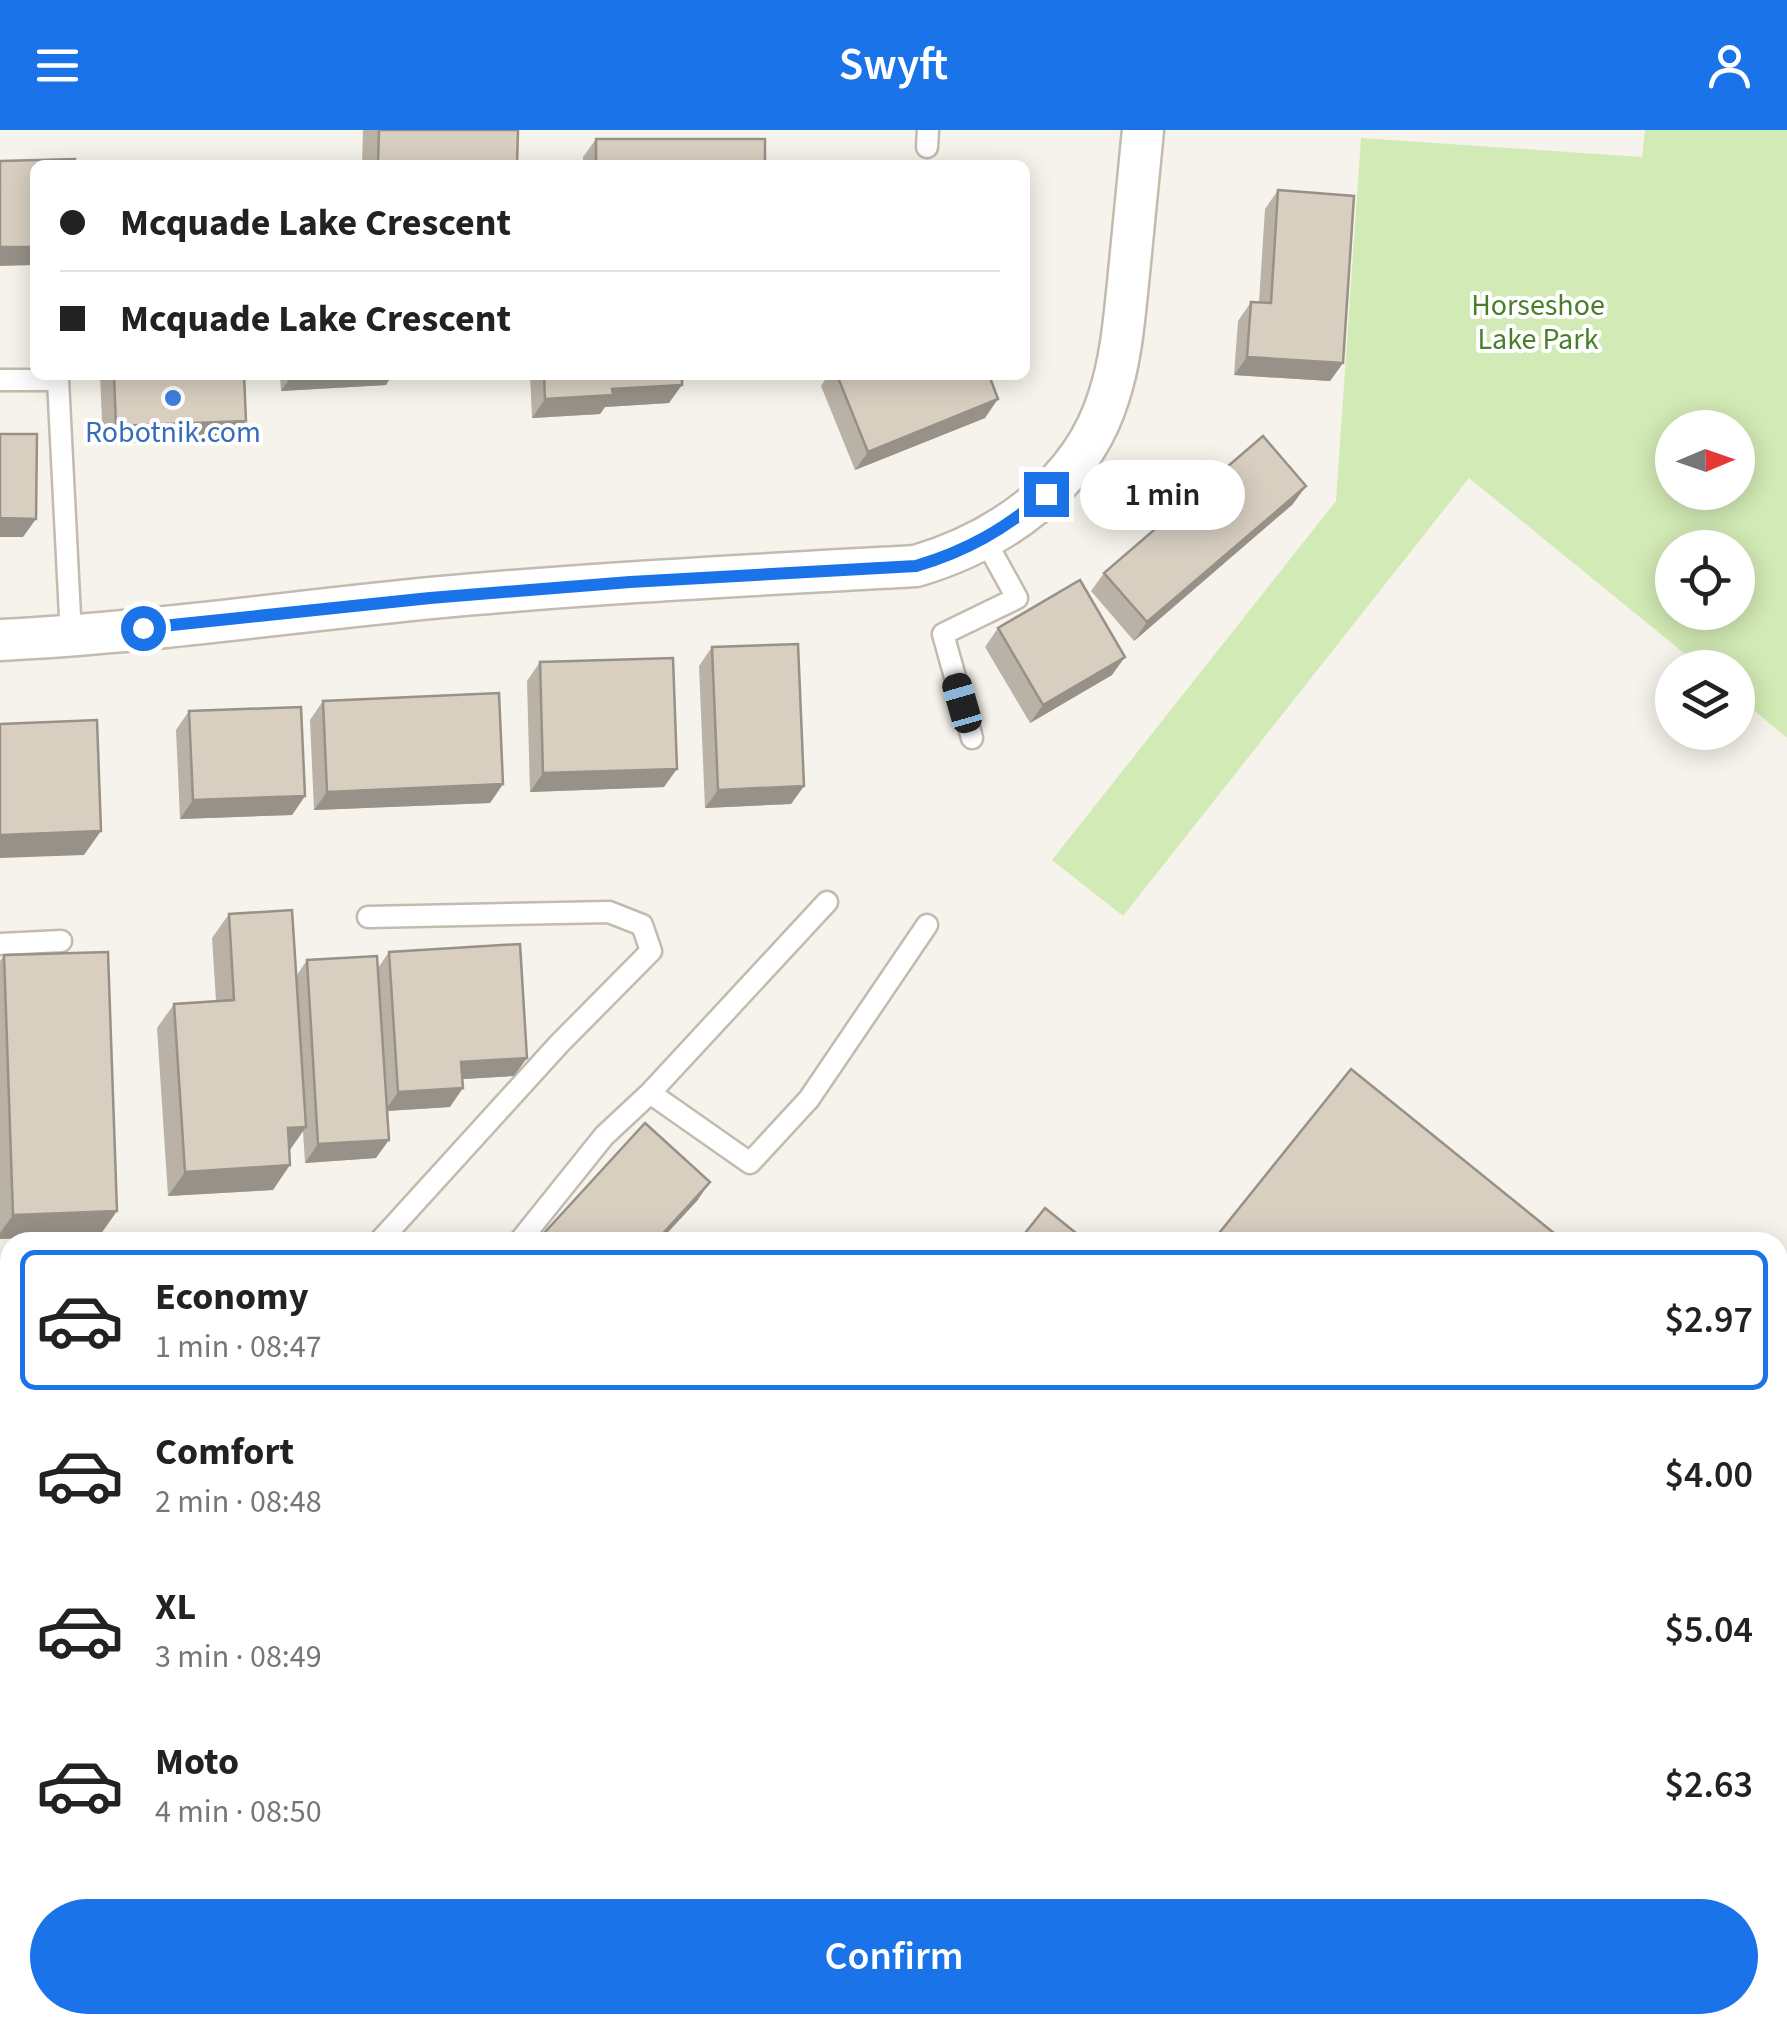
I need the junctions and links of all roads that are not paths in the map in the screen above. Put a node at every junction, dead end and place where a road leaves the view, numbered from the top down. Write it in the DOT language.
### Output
graph roads {
  1 [pos="1143,130"];
  2 [pos="0,380"];
  3 [pos="985,540"];
  4 [pos="71,636"];
  5 [pos="0,640"];
  6 [pos="972,738"];
  7 [pos="827,902"];
  8 [pos="368,917"];
  9 [pos="927,925"];
  10 [pos="61,941"];
  11 [pos="0,944"];
  12 [pos="650,1093"];
  13 [pos="387,1232"];
  14 [pos="526,1232"];
  1 -- 3 [label="street"];
  2 -- 4 [label="lane"];
  3 -- 4 [label="street"];
  3 -- 6 [label="lane"];
  4 -- 5 [label="street"];
  7 -- 12 [label="lane"];
  8 -- 13 [label="lane"];
  9 -- 12 [label="lane"];
  10 -- 11 [label="lane"];
  12 -- 14 [label="lane"];
}
